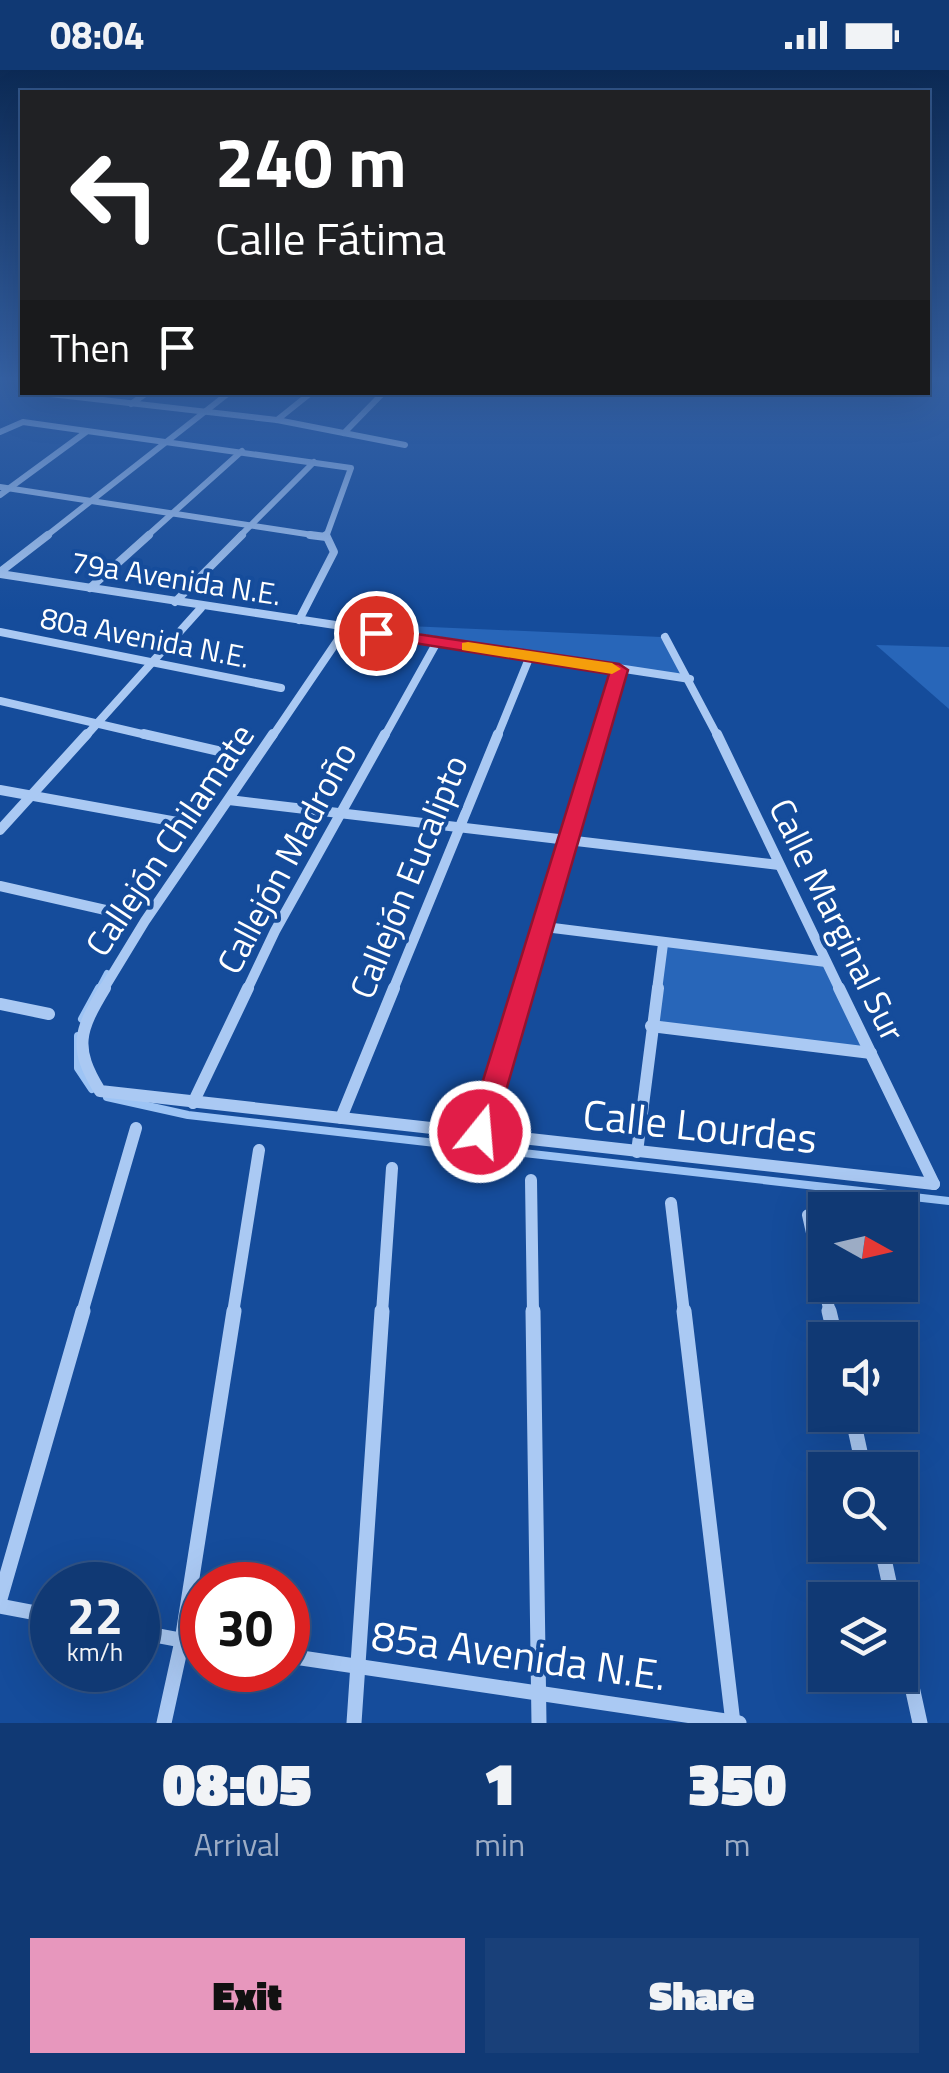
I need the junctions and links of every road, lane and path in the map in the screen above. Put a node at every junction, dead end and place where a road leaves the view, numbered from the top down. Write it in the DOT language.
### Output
graph roads {
  1 [pos="53,456"];
  2 [pos="145,456"];
  3 [pos="237,456"];
  4 [pos="276,456"];
  5 [pos="314,462"];
  6 [pos="0,486"];
  7 [pos="10,488"];
  8 [pos="0,495"];
  9 [pos="89,500"];
  10 [pos="176,515"];
  11 [pos="251,526"];
  12 [pos="326,537"];
  13 [pos="0,573"];
  14 [pos="90,588"];
  15 [pos="175,602"];
  16 [pos="201,608"];
  17 [pos="298,620"];
  18 [pos="346,628"];
  19 [pos="0,632"];
  20 [pos="665,638"];
  21 [pos="438,642"];
  22 [pos="530,656"];
  23 [pos="151,664"];
  24 [pos="619,670"];
  25 [pos="690,679"];
  26 [pos="281,688"];
  27 [pos="0,701"];
  28 [pos="99,721"];
  29 [pos="227,753"];
  30 [pos="0,790"];
  31 [pos="30,797"];
  32 [pos="229,800"];
  33 [pos="341,814"];
  34 [pos="178,822"];
  35 [pos="458,828"];
  36 [pos="0,830"];
  37 [pos="570,842"];
  38 [pos="779,866"];
  39 [pos="0,886"];
  40 [pos="123,914"];
  41 [pos="545,927"];
  42 [pos="663,944"];
  43 [pos="826,962"];
  44 [pos="4,1005"];
  45 [pos="49,1014"];
  46 [pos="0,1018"];
  47 [pos="651,1026"];
  48 [pos="871,1053"];
  49 [pos="100,1090"];
  50 [pos="193,1103"];
  51 [pos="340,1118"];
  52 [pos="136,1128"];
  53 [pos="480,1132"];
  54 [pos="260,1150"];
  55 [pos="636,1152"];
  56 [pos="392,1168"];
  57 [pos="532,1180"];
  58 [pos="934,1184"];
  59 [pos="671,1203"];
  60 [pos="194,1562"];
  61 [pos="0,1603"];
  62 [pos="30,1610"];
  63 [pos="180,1649"];
  64 [pos="310,1659"];
  65 [pos="360,1667"];
  66 [pos="913,1692"];
  67 [pos="539,1694"];
  68 [pos="164,1723"];
  69 [pos="354,1723"];
  70 [pos="539,1723"];
  71 [pos="735,1723"];
  72 [pos="920,1723"];
  1 -- 7 [label="street"];
  2 -- 9 [label="street"];
  3 -- 10 [label="street"];
  4 -- 5 [label="street"];
  5 -- 11 [label="street"];
  5 -- 12 [label="street"];
  6 -- 7 [label="street"];
  7 -- 8 [label="street"];
  7 -- 9 [label="street"];
  9 -- 10 [label="street"];
  9 -- 13 [label="street"];
  10 -- 11 [label="street"];
  10 -- 14 [label="street"];
  11 -- 12 [label="street"];
  11 -- 15 [label="street"];
  12 -- 17 [label="street"];
  13 -- 14 [label="street, 79a Avenida N.E."];
  14 -- 15 [label="street, 79a Avenida N.E."];
  15 -- 16 [label="street, 79a Avenida N.E."];
  16 -- 17 [label="street, 79a Avenida N.E."];
  16 -- 23 [label="street"];
  17 -- 18 [label="street, 79a Avenida N.E."];
  18 -- 21 [label="street, 79a Avenida N.E."];
  18 -- 32 [label="street, Callejón Chilamate"];
  19 -- 23 [label="street, 80a Avenida N.E."];
  20 -- 25 [label="street, Calle Marginal Sur"];
  21 -- 22 [label="street, 79a Avenida N.E."];
  21 -- 33 [label="street, Callejón Madroño"];
  22 -- 24 [label="street, 79a Avenida N.E."];
  22 -- 35 [label="street, Callejón Eucalipto"];
  23 -- 26 [label="street, 80a Avenida N.E."];
  23 -- 28 [label="street"];
  24 -- 25 [label="street, 79a Avenida N.E."];
  24 -- 37 [label="street"];
  25 -- 38 [label="street, Calle Marginal Sur"];
  27 -- 28 [label="street"];
  28 -- 29 [label="street"];
  28 -- 31 [label="street"];
  30 -- 31 [label="street"];
  31 -- 34 [label="street"];
  31 -- 36 [label="street"];
  32 -- 33 [label="street"];
  32 -- 49 [label="street, Callejón Chilamate"];
  33 -- 35 [label="street"];
  33 -- 50 [label="street, Callejón Madroño"];
  35 -- 37 [label="street"];
  35 -- 51 [label="street, Callejón Eucalipto"];
  37 -- 38 [label="street"];
  37 -- 41 [label="street"];
  38 -- 43 [label="street, Calle Marginal Sur"];
  39 -- 40 [label="street"];
  41 -- 42 [label="street"];
  41 -- 53 [label="street"];
  42 -- 43 [label="street"];
  42 -- 47 [label="street"];
  43 -- 48 [label="street, Calle Marginal Sur"];
  44 -- 45 [label="street"];
  44 -- 46 [label="street"];
  47 -- 48 [label="street"];
  47 -- 55 [label="street"];
  48 -- 58 [label="street, Calle Marginal Sur"];
  49 -- 50 [label="street, Calle Lourdes"];
  50 -- 51 [label="street, Calle Lourdes"];
  51 -- 53 [label="street, Calle Lourdes"];
  52 -- 61 [label="street"];
  53 -- 55 [label="street, Calle Lourdes"];
  54 -- 60 [label="street"];
  55 -- 58 [label="street, Calle Lourdes"];
  56 -- 65 [label="street"];
  57 -- 67 [label="street"];
  59 -- 71 [label="street"];
  61 -- 62 [label="street"];
  63 -- 68 [label="street"];
  64 -- 65 [label="street, 85a Avenida N.E."];
  65 -- 67 [label="street, 85a Avenida N.E."];
  65 -- 69 [label="street"];
  66 -- 72 [label="street"];
  67 -- 70 [label="street"];
  67 -- 71 [label="street, 85a Avenida N.E."];
}
